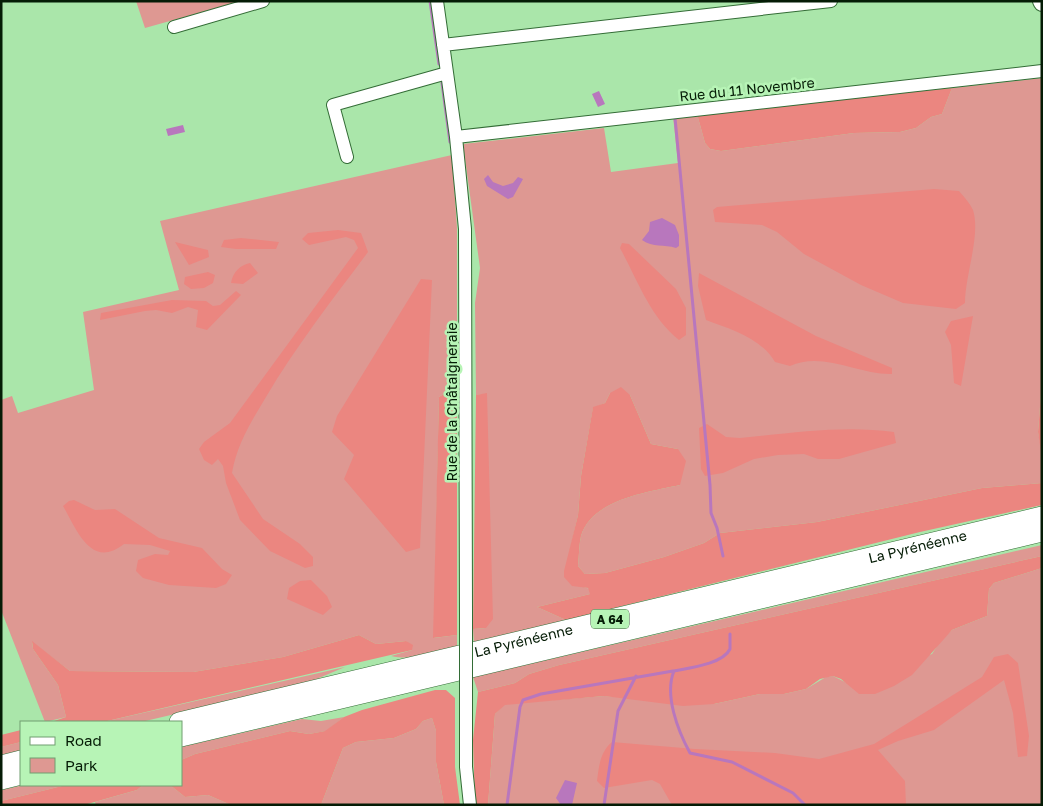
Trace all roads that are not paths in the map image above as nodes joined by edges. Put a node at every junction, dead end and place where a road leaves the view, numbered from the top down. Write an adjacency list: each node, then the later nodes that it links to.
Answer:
1 (263, 1): 5 (street)
2 (437, 1): 6 (street, Rue de la Châtaigneraie)
3 (831, 1): 4 (street)
4 (784, 3): 6 (street)
5 (174, 27)
6 (443, 45): 8 (street, Rue de la Châtaigneraie)
7 (1042, 70): 9 (street, Rue du 11 Novembre)
8 (447, 73): 9 (street, Rue de la Châtaigneraie); 10 (street)
9 (456, 136): 19 (street, Rue de la Châtaigneraie, bridge)
10 (347, 157)
11 (1042, 516): 13 (highway, La Pyrénéenne / A 64)
12 (1042, 532): 14 (highway, La Pyrénéenne / A 64)
13 (182, 721)
14 (182, 737)
15 (20, 760): 16 (highway)
16 (1, 765)
17 (20, 775): 18 (highway)
18 (1, 780)
19 (470, 805)

